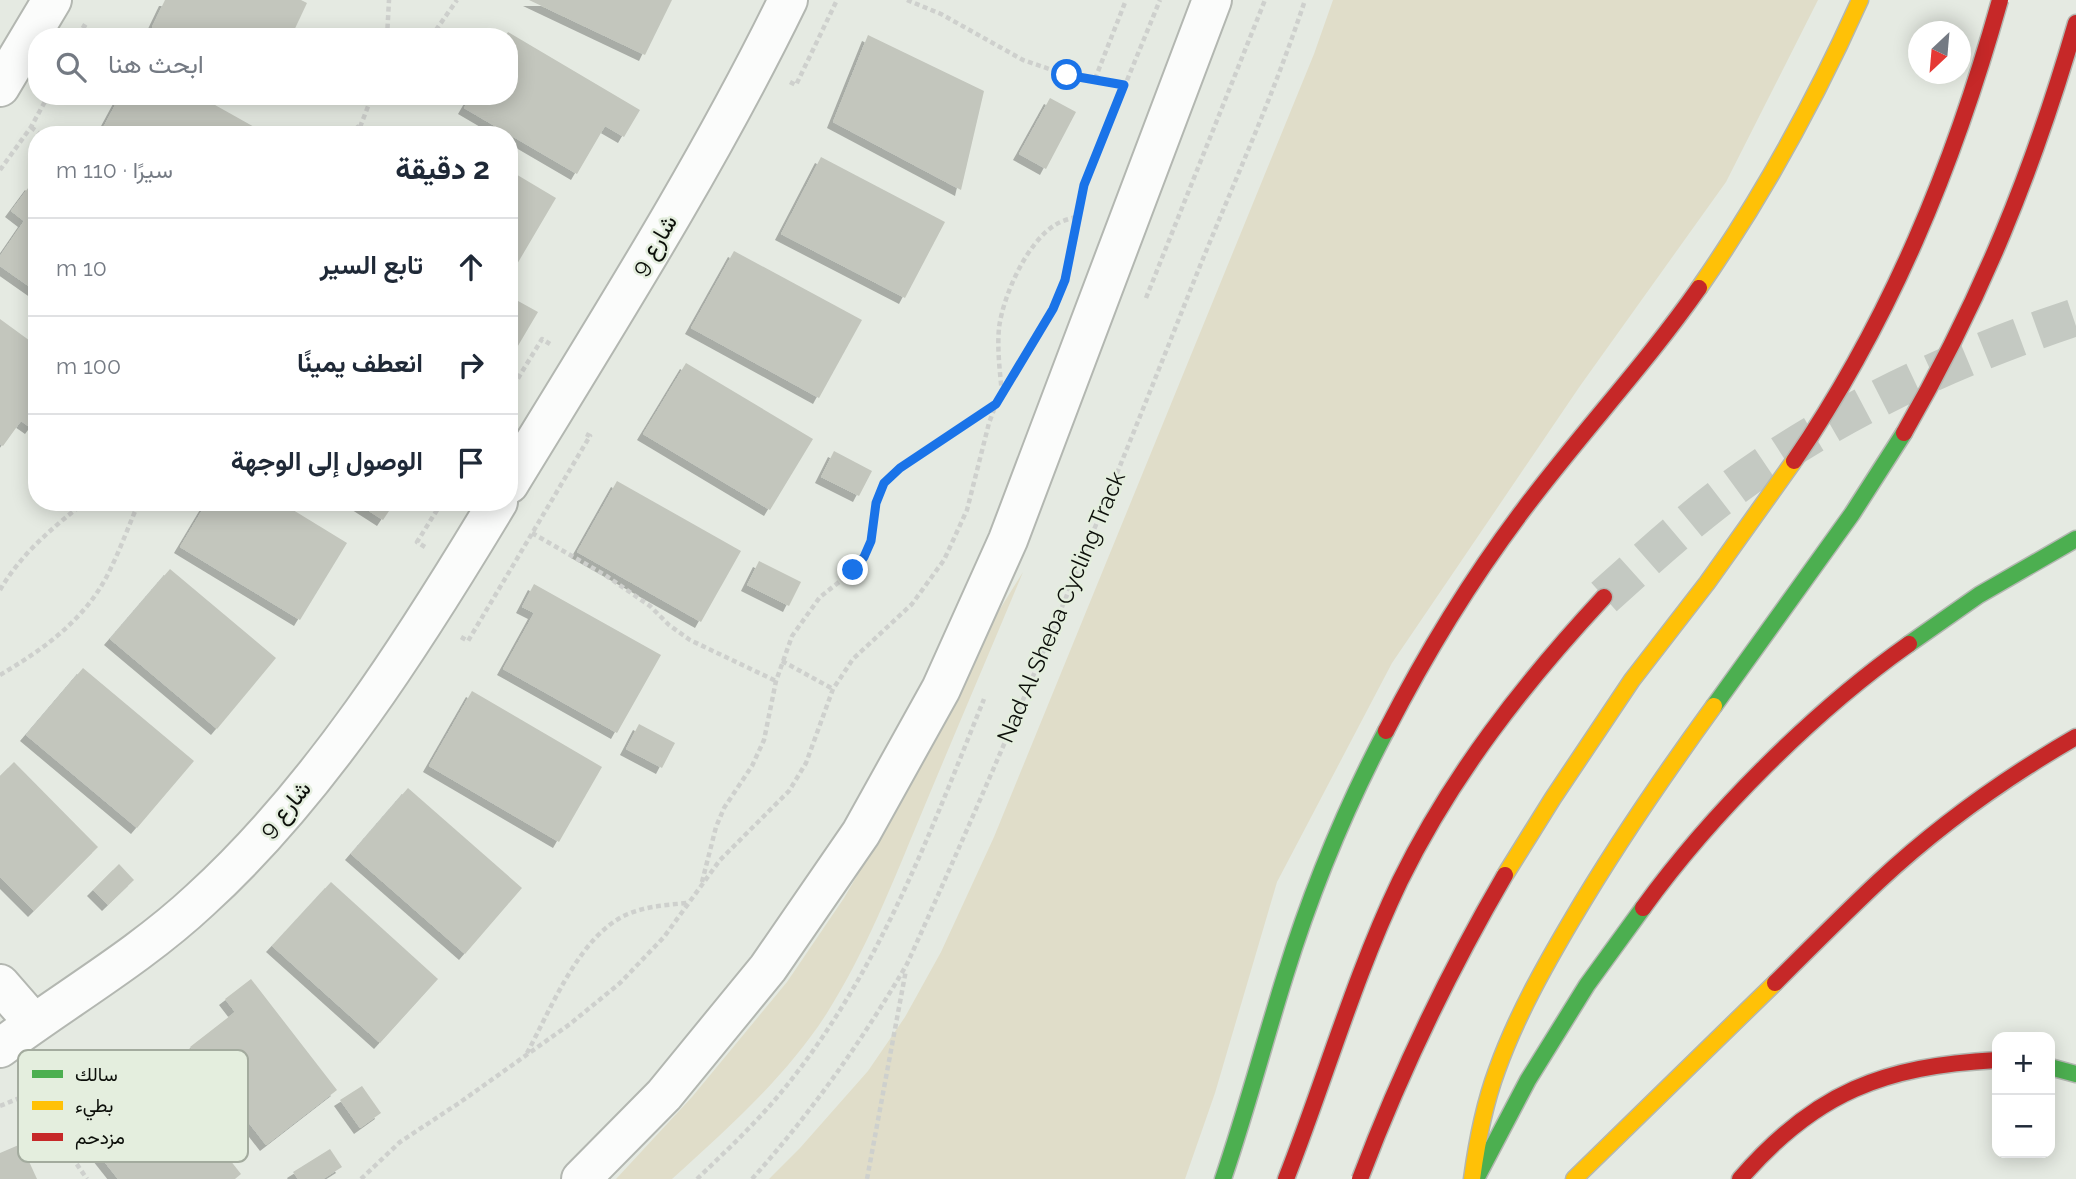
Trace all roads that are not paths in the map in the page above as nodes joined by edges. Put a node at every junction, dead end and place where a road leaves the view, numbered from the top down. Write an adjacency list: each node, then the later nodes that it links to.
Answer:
1 (52, 0): 7 (street)
2 (788, 0): 10 (street, شارع 9)
3 (1212, 0): 21 (street)
4 (1860, 0): 22 (main road)
5 (2000, 0): 24 (main road, bridge)
6 (2076, 23): 25 (main road)
7 (35, 28)
8 (28, 40): 9 (street)
9 (0, 87)
10 (518, 470)
11 (493, 511): 16 (street, شارع 9)
12 (2076, 539): 25 (main road)
13 (1604, 597): 23 (main road)
14 (2076, 737): 26 (main road)
15 (0, 984): 16 (street)
16 (34, 1023): 17 (street, شارع 9)
17 (0, 1048)
18 (1992, 1060): 27 (main road)
19 (2055, 1068): 20 (main road)
20 (2076, 1074)
21 (581, 1179)
22 (1223, 1179)
23 (1286, 1179)
24 (1360, 1179)
25 (1474, 1179)
26 (1574, 1179)
27 (1740, 1179)

